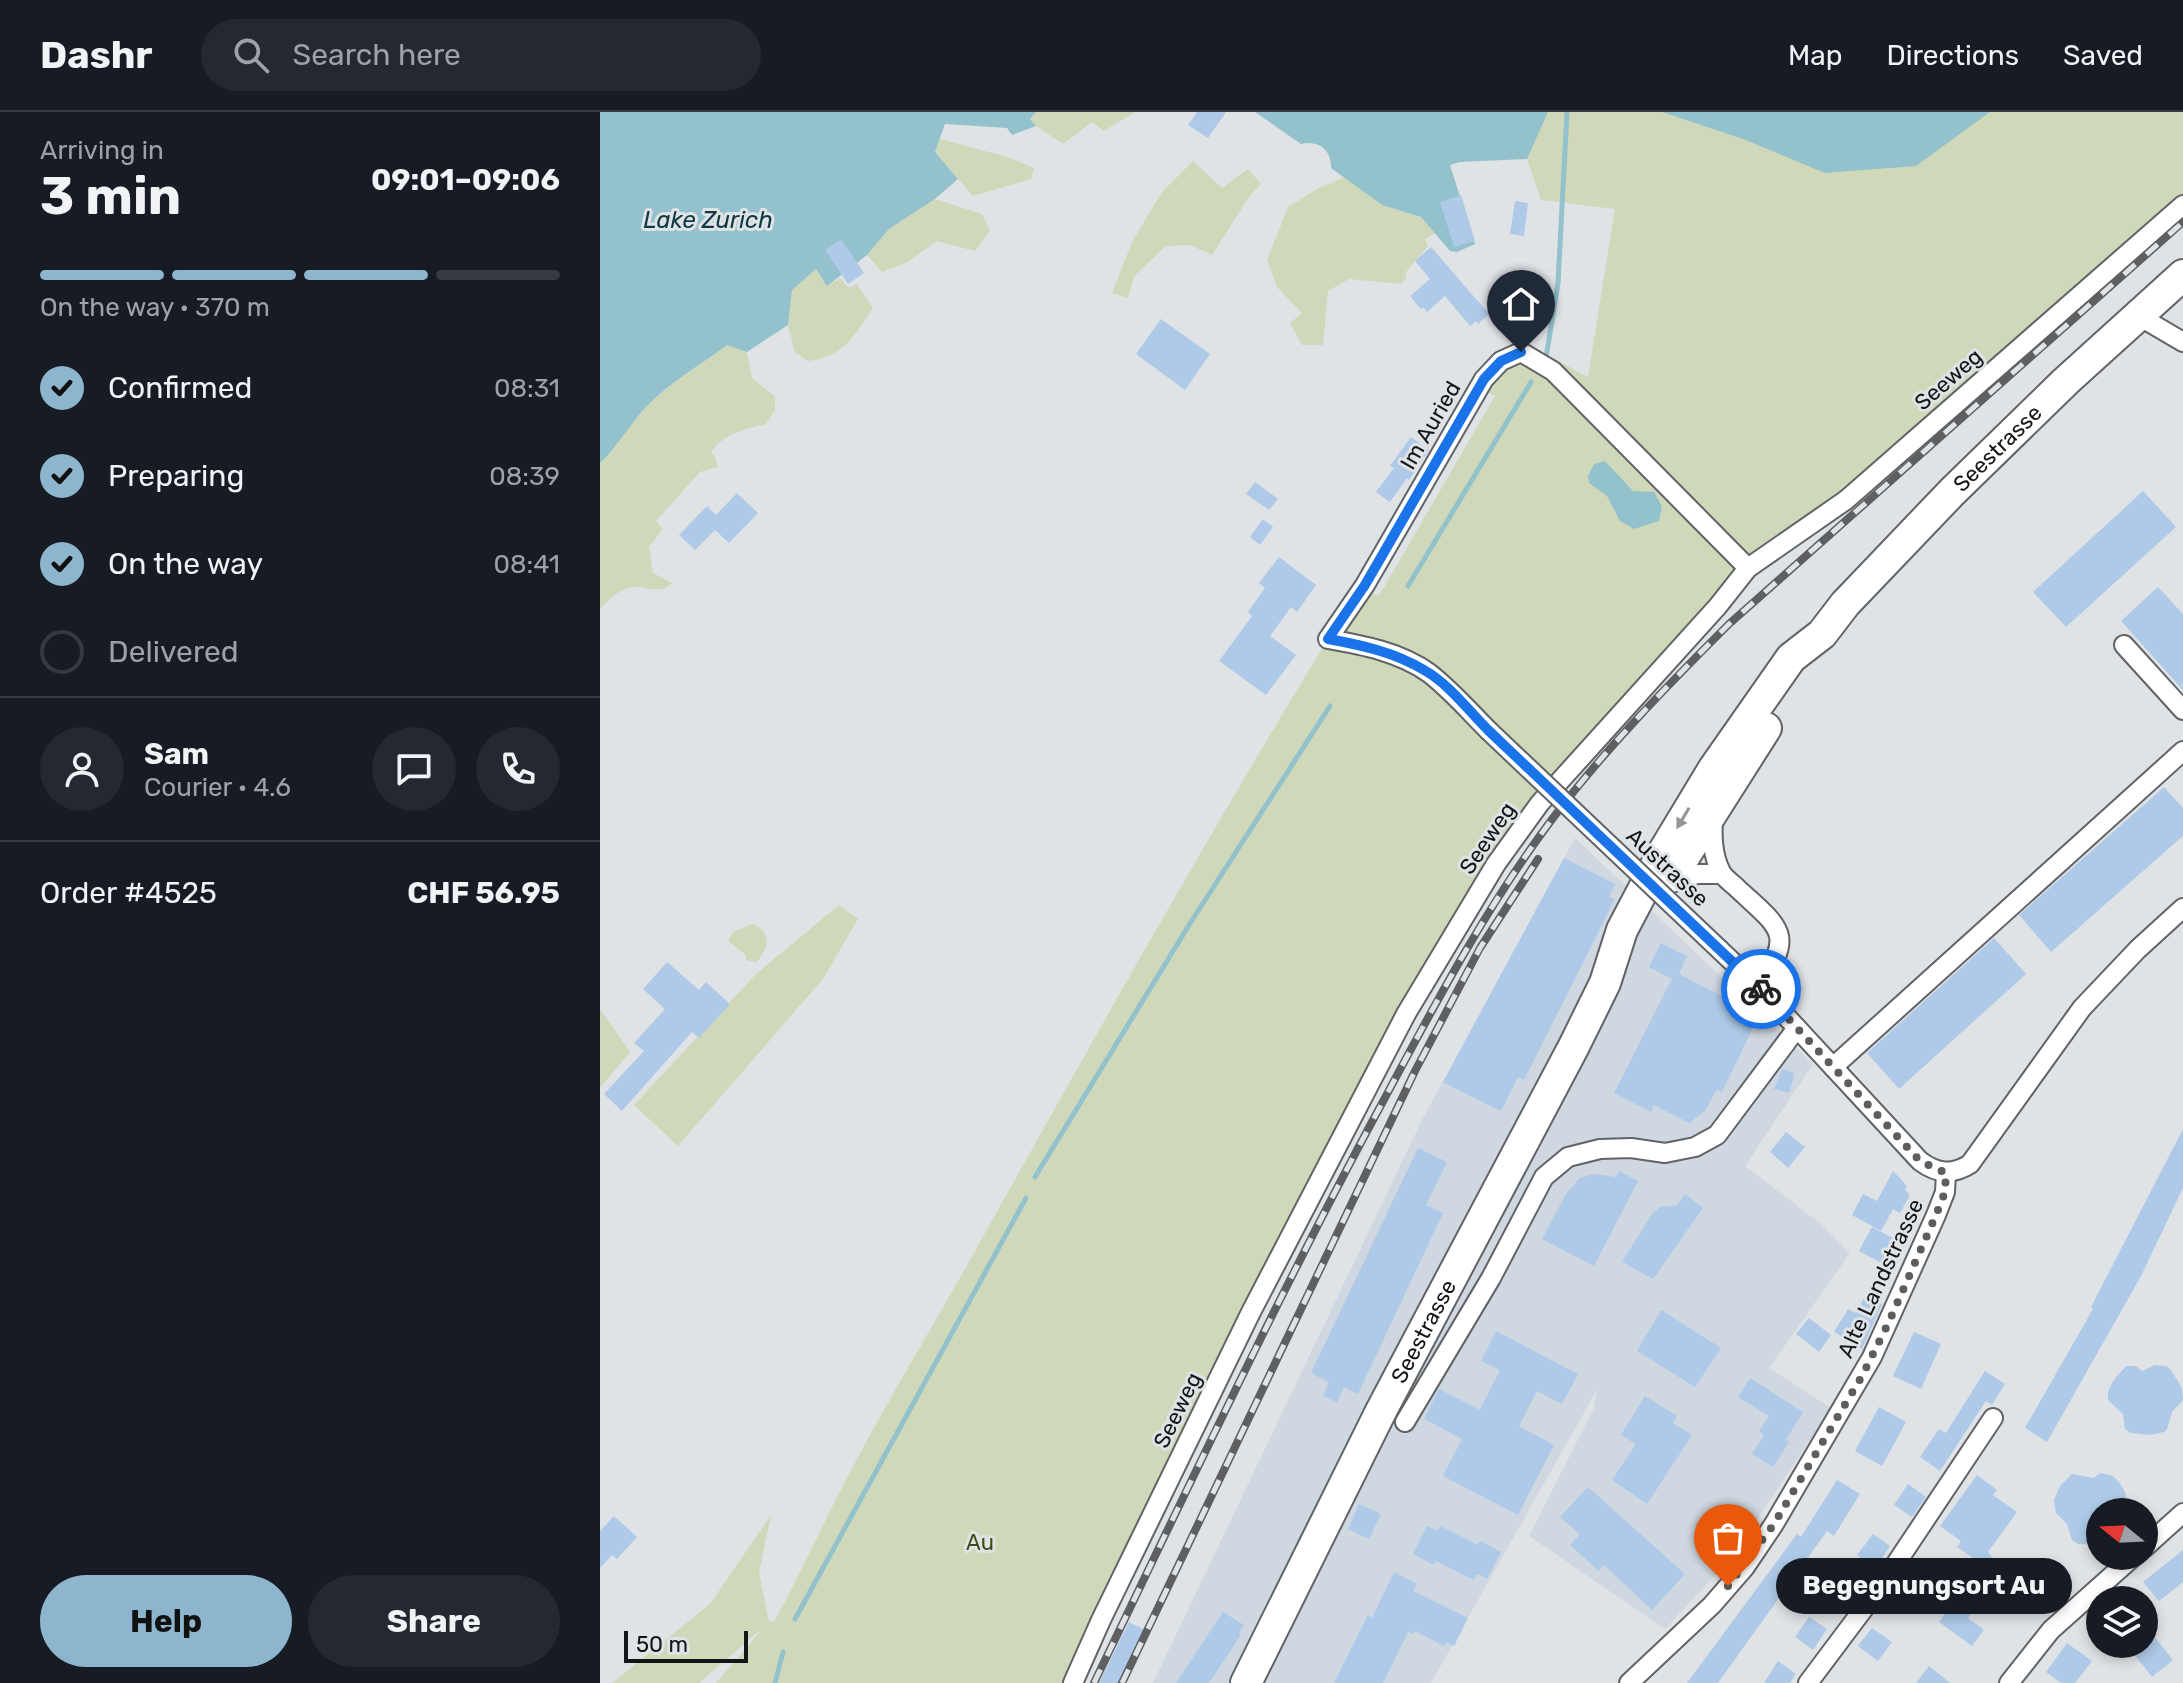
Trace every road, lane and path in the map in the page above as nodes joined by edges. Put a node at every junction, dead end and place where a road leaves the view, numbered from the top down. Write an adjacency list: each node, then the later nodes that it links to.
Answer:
1 (2183, 205): 5 (street, Seeweg)
2 (2183, 275): 3 (main road, Seestrasse)
3 (2137, 315): 4 (street); 6 (main road, Seestrasse)
4 (2183, 342)
5 (1748, 568): 7 (street, Im Auried); 25 (street, Seeweg)
6 (1822, 634): 11 (main road, Seestrasse); 15 (main road, Seestrasse, one-way to 15)
7 (1328, 639): 16 (street, Austrasse, bridge)
8 (2124, 645): 9 (street)
9 (2183, 710)
10 (2183, 751): 18 (street)
11 (1714, 809): 12 (street); 13 (main road, Seestrasse)
12 (1721, 874): 13 (street); 16 (street)
13 (1667, 885): 15 (main road, Seestrasse)
14 (2183, 908): 19 (street)
15 (1605, 983): 26 (main road, Seestrasse)
16 (1758, 986): 17 (street, Austrasse)
17 (1797, 1028): 18 (street, Austrasse); 21 (street)
18 (1833, 1067): 19 (street, Austrasse)
19 (1946, 1173): 27 (street, Alte Landstrasse)
20 (1993, 1418): 28 (street)
21 (1405, 1422)
22 (2183, 1513): 23 (street)
23 (2158, 1535)
24 (2118, 1570): 29 (street)
25 (1073, 1683)
26 (1246, 1683)
27 (1629, 1683)
28 (1808, 1683)
29 (2009, 1683)

